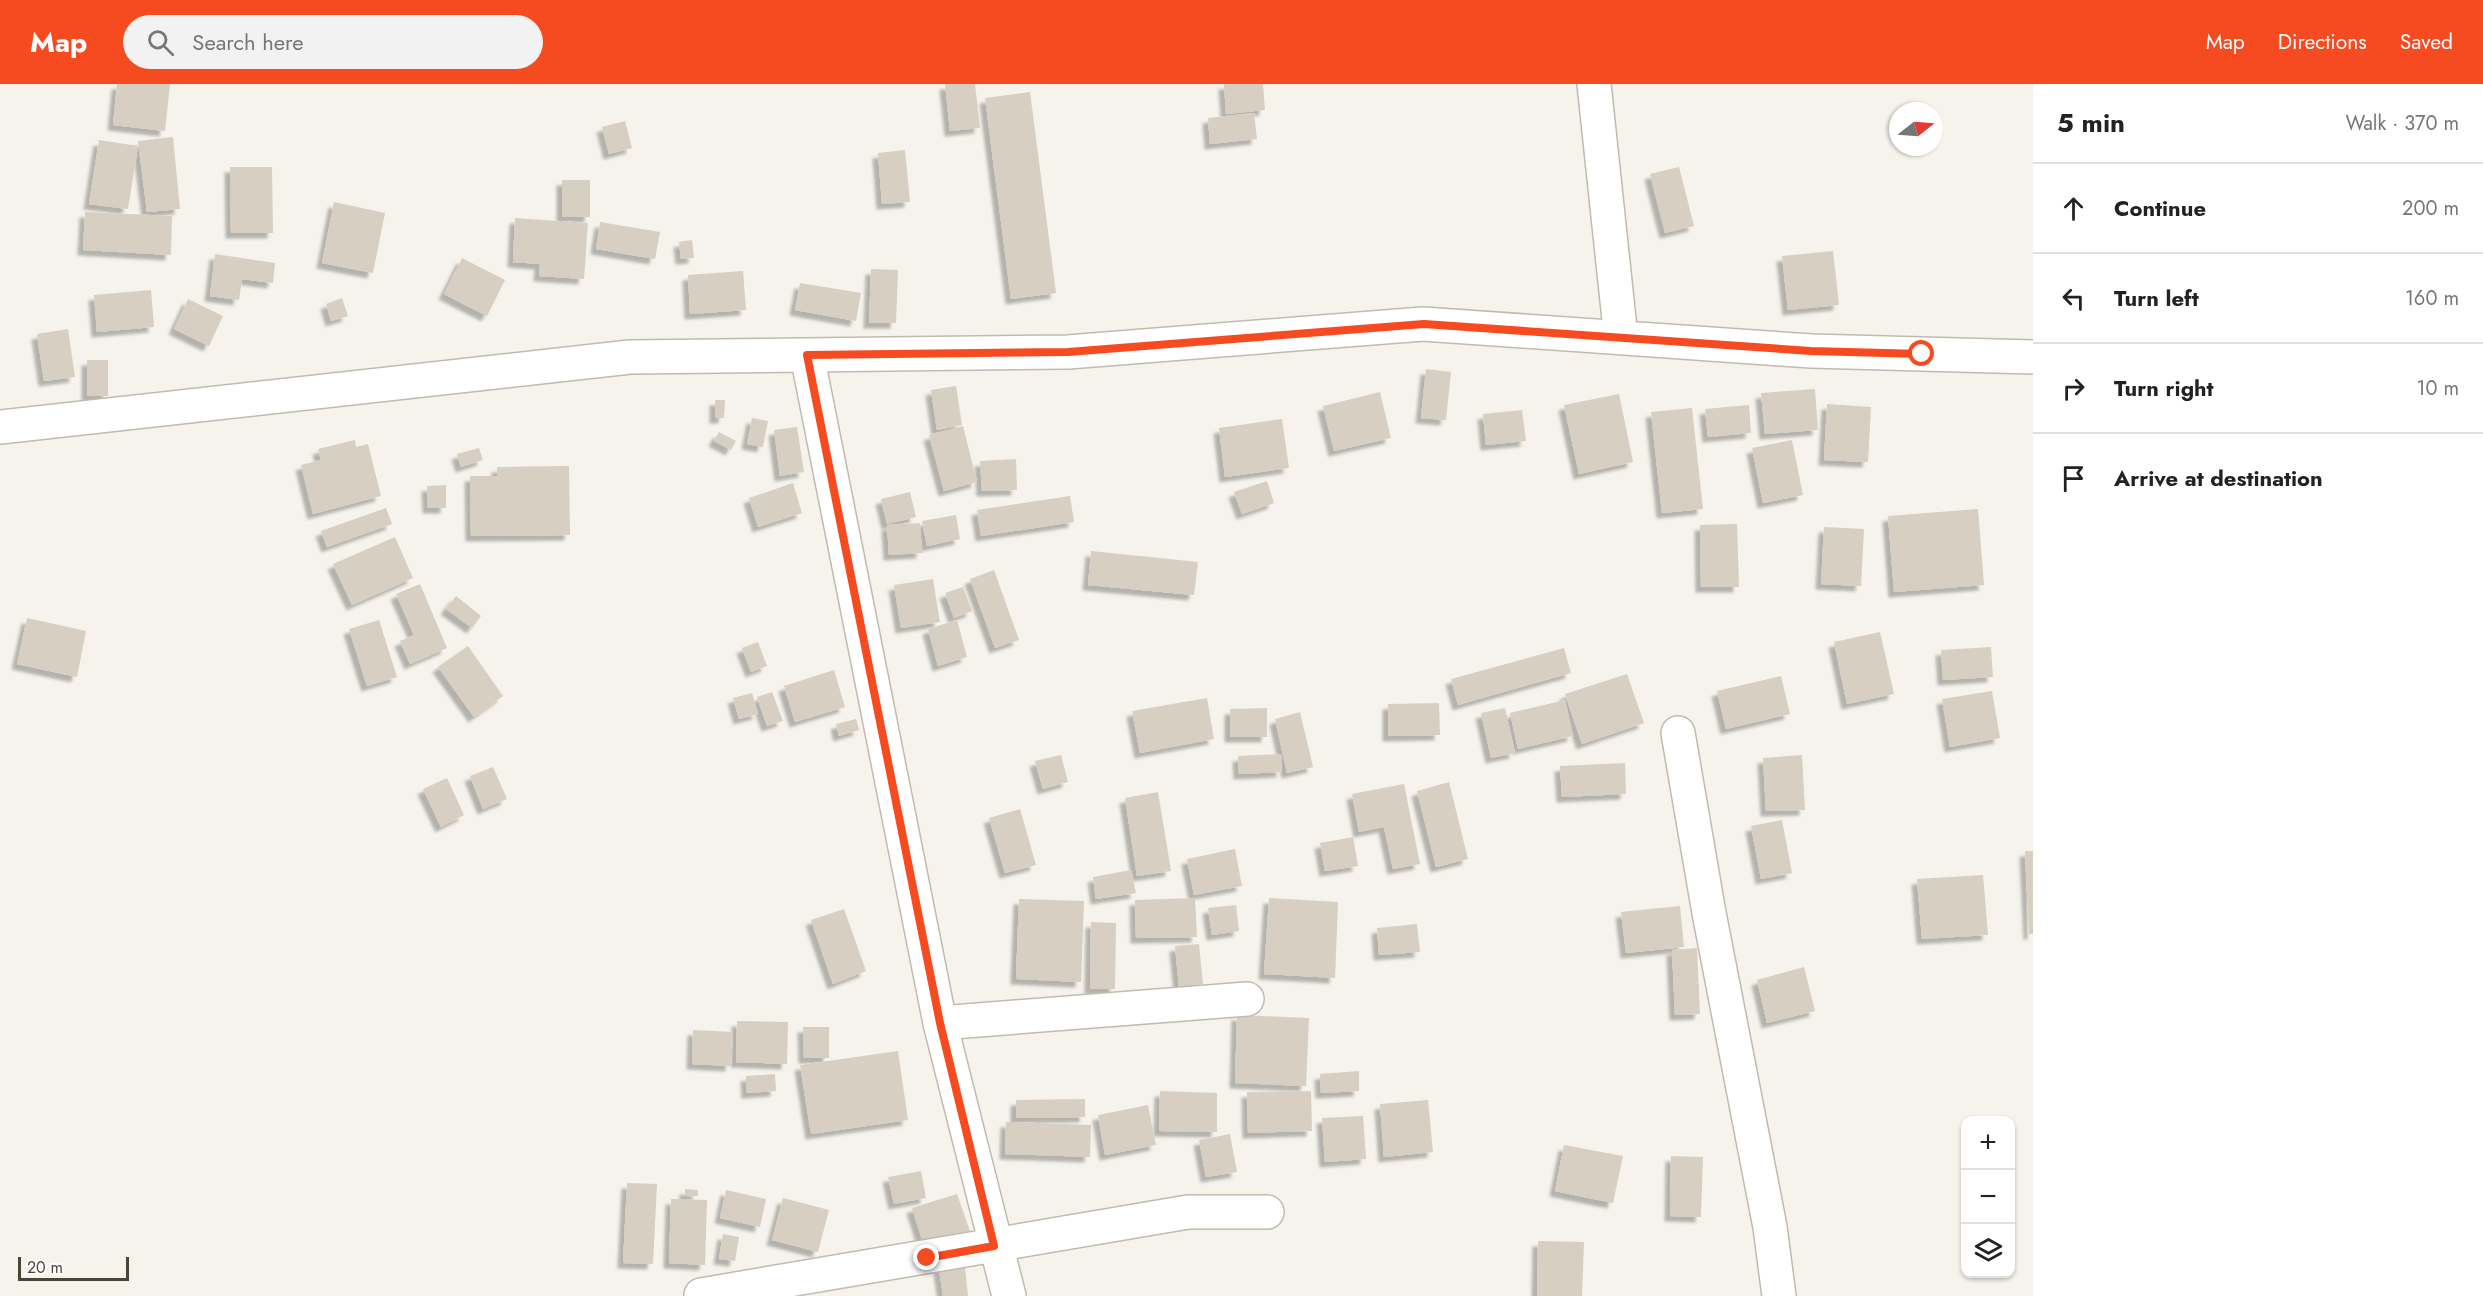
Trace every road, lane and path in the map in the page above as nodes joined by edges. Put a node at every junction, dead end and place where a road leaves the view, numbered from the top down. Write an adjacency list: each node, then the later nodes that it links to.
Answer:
1 (1594, 84): 2 (street)
2 (1621, 338): 3 (street); 4 (street)
3 (807, 355): 5 (street); 8 (street)
4 (2033, 357)
5 (0, 427)
6 (1678, 733): 13 (street)
7 (1247, 999): 8 (street)
8 (940, 1023): 10 (street)
9 (1268, 1212): 10 (street)
10 (994, 1246): 11 (street); 12 (street)
11 (701, 1295)
12 (1009, 1296)
13 (1779, 1296)

